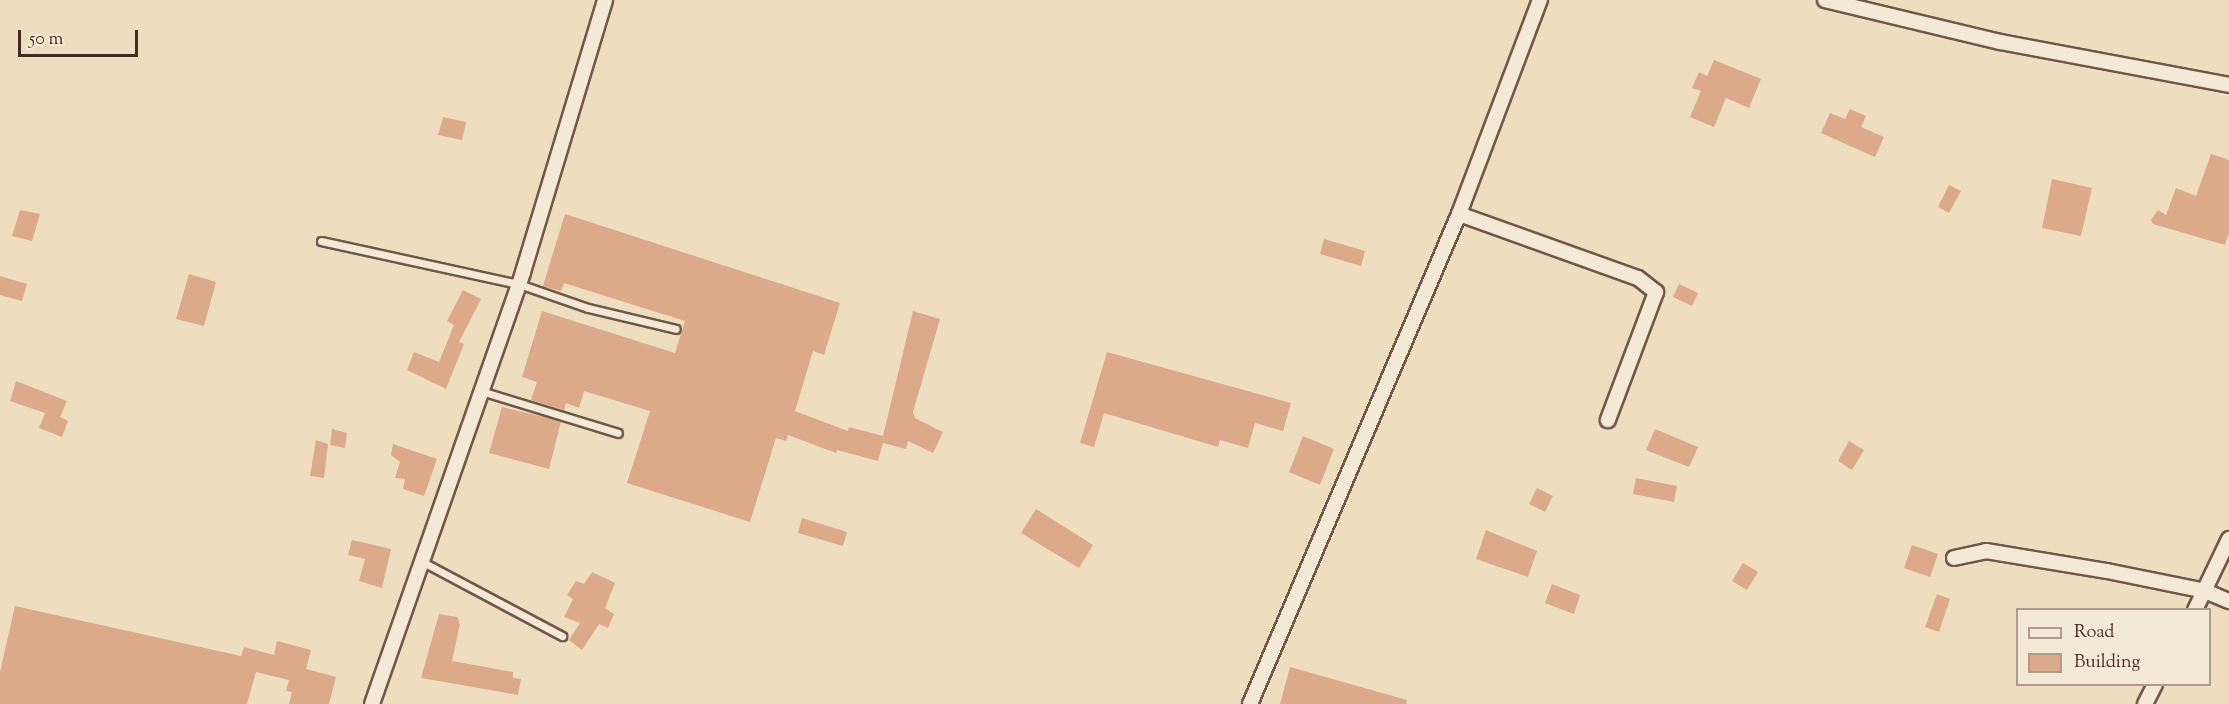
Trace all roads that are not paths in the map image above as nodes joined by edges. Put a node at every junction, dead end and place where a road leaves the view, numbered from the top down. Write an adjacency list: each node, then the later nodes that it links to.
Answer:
1 (605, 0): 7 (street)
2 (1540, 0): 5 (street)
3 (1825, 0): 4 (street)
4 (2229, 85)
5 (1459, 214): 10 (street); 21 (street)
6 (321, 241): 7 (lane)
7 (519, 284): 8 (lane); 9 (street)
8 (676, 329)
9 (481, 391): 11 (lane); 14 (street)
10 (1608, 420)
11 (618, 433)
12 (2229, 539): 15 (street)
13 (1954, 558): 15 (street)
14 (421, 561): 18 (lane); 20 (street)
15 (2205, 591): 16 (street); 17 (street)
16 (2229, 600)
17 (2196, 608)
18 (562, 636)
19 (2154, 686): 22 (street)
20 (372, 704)
21 (1250, 704)
22 (2145, 704)

